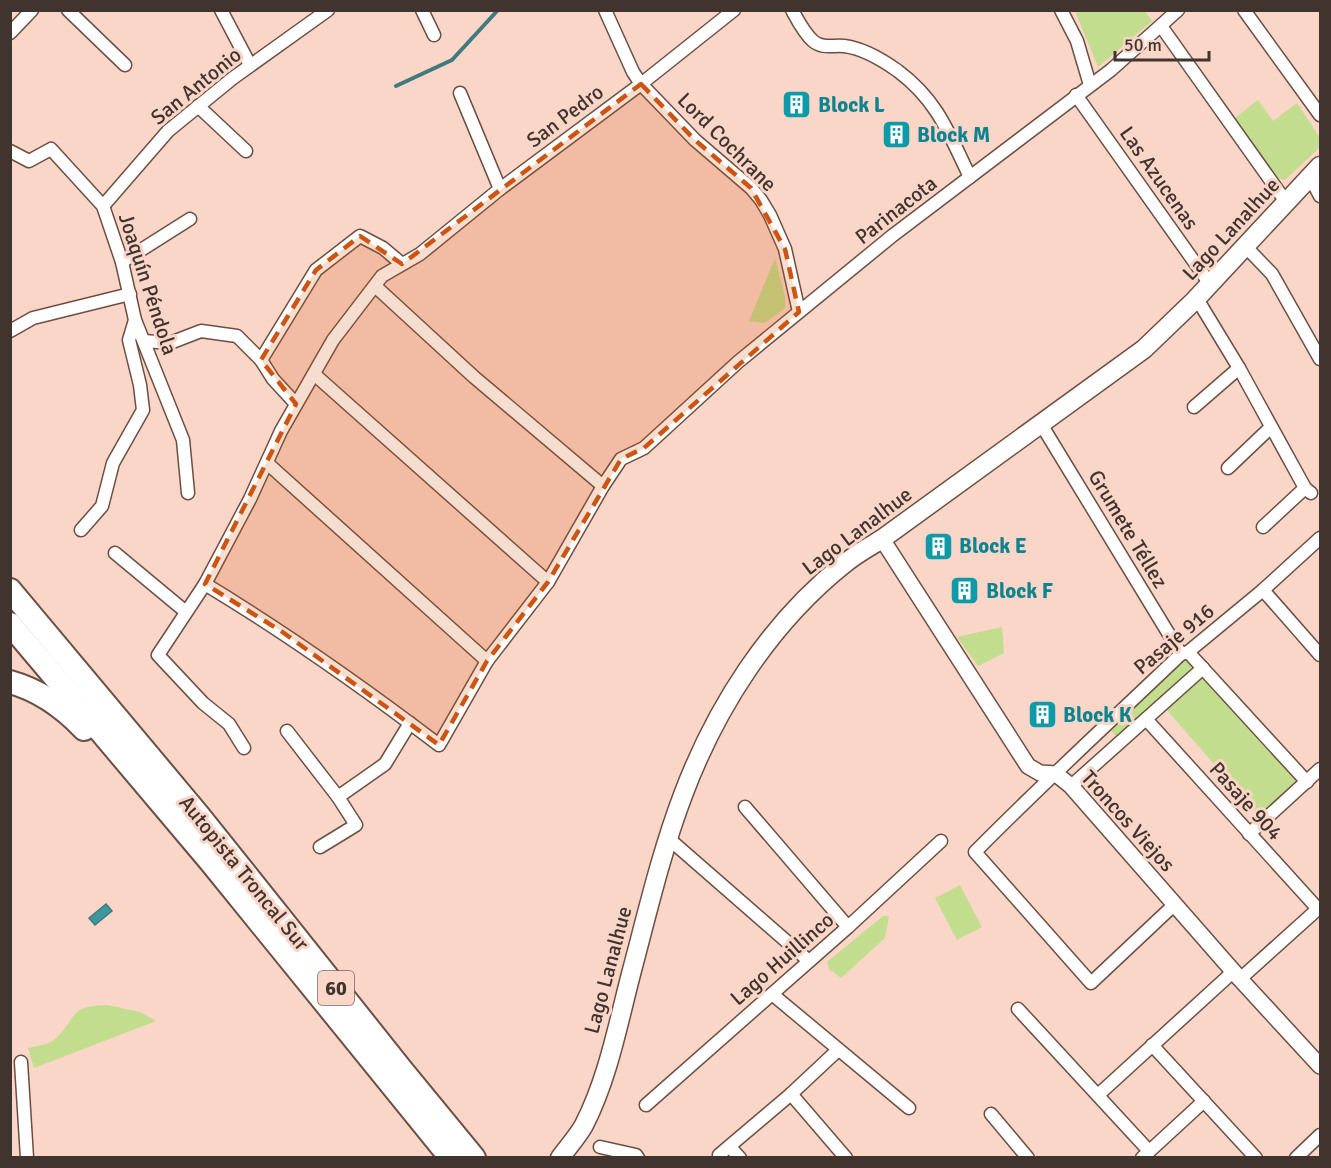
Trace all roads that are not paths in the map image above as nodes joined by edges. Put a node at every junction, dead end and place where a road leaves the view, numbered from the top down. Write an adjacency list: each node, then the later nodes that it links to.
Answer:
1 (32, 10): 13 (street)
2 (68, 10): 15 (street)
3 (220, 10): 16 (street)
4 (328, 10): 16 (street, San Antonio)
5 (422, 10): 14 (street)
6 (605, 10): 17 (street, Lord Cochrane)
7 (734, 10): 17 (street, San Pedro)
8 (792, 10): 26 (street)
9 (1061, 10): 18 (street)
10 (1178, 10): 12 (street, Parinacota)
11 (1244, 10): 22 (street)
12 (1161, 26): 18 (street, Parinacota); 29 (street)
13 (10, 33)
14 (435, 35)
15 (125, 65)
16 (250, 65): 21 (street, San Antonio)
17 (641, 84): 27 (street, San Pedro); 39 (street, Lord Cochrane)
18 (1090, 85): 20 (street, Parinacota)
19 (460, 93): 27 (street)
20 (1076, 95): 26 (street, Parinacota); 35 (street, Las Azucenas)
21 (198, 106): 24 (street); 30 (street, San Antonio)
22 (1320, 115)
23 (10, 151): 30 (street, Joaquín Péndola)
24 (246, 152)
25 (1315, 172): 28 (street); 29 (main road, Lago Lanalhue)
26 (970, 177): 39 (street, Parinacota)
27 (500, 189): 34 (street, San Pedro)
28 (1320, 196)
29 (1286, 202): 32 (main road, Lago Lanalhue)
30 (103, 206): 33 (street, Joaquín Péndola)
31 (190, 219): 33 (street)
32 (1245, 246): 35 (main road, Lago Lanalhue); 43 (street)
33 (122, 262): 37 (street, Joaquín Péndola)
34 (402, 264): 36 (street, San Pedro); 44 (street)
35 (1210, 284): 38 (main road, Lago Lanalhue)
36 (375, 286): 46 (street, San Pedro); 53 (street)
37 (130, 294): 40 (street, Joaquín Péndola); 41 (street)
38 (1195, 300): 45 (street); 49 (main road, Lago Lanalhue)
39 (799, 312): 53 (street, Parinacota)
40 (135, 320): 42 (street, Joaquín Péndola); 56 (street)
41 (10, 331)
42 (144, 342): 44 (street); 54 (street, Joaquín Péndola)
43 (1320, 359)
44 (261, 360): 47 (street)
45 (1239, 368): 48 (street); 50 (street)
46 (314, 374): 47 (street, San Pedro); 61 (street)
47 (296, 404): 51 (street, San Pedro)
48 (1194, 407)
49 (1041, 424): 58 (main road, Lago Lanalhue); 68 (street, Grumete Téllez)
50 (1271, 427): 52 (street); 55 (street)
51 (267, 463): 62 (street, San Pedro); 70 (street)
52 (1228, 468)
53 (603, 486): 61 (street, Parinacota)
54 (188, 493)
55 (1263, 527)
56 (81, 531)
57 (1320, 538): 64 (street, Pasaje 916)
58 (882, 539): 78 (street, Troncos Viejos); 84 (main road, Lago Lanalhue)
59 (115, 553): 65 (street)
60 (10, 579): 67 (highway)
61 (548, 582): 70 (street, Parinacota)
62 (205, 584): 65 (street, San Pedro); 74 (street)
63 (10, 590): 67 (highway, Autopista Troncal Sur / 60)
64 (1263, 590): 68 (street, Pasaje 916); 69 (street)
65 (186, 612): 76 (street, San Pedro)
66 (10, 624): 87 (highway, Autopista Troncal Sur / 60)
67 (47, 633): 113 (highway, Autopista Troncal Sur / 60)
68 (1185, 653): 71 (street, Grumete Téllez); 78 (street, Pasaje 916)
69 (1320, 654)
70 (487, 661): 74 (street, Parinacota)
71 (1203, 668): 73 (street, Pasaje 916); 79 (street, Grumete Téllez)
72 (10, 682): 87 (highway)
73 (1146, 719): 80 (street, Pasaje 916); 83 (street, Pasaje 904)
74 (410, 723): 81 (street)
75 (287, 731): 81 (street)
76 (244, 748)
77 (1320, 769): 79 (street)
78 (1056, 774): 80 (street, Troncos Viejos); 88 (street, Pasaje 916)
79 (1307, 782): 83 (street)
80 (1071, 786): 88 (street, Troncos Viejos)
81 (338, 796): 86 (street)
82 (745, 807): 90 (street)
83 (1249, 834): 89 (street, Pasaje 904)
84 (668, 838): 91 (street); 110 (main road, Lago Lanalhue)
85 (941, 841): 90 (street, Lago Huillinco)
86 (320, 847)
87 (210, 861): 112 (highway, Autopista Troncal Sur / 60)
88 (1175, 904): 92 (street, Troncos Viejos)
89 (1319, 908): 92 (street)
90 (848, 927): 91 (street, Lago Huillinco)
91 (809, 961): 93 (street, Lago Huillinco)
92 (1237, 975): 95 (street); 98 (street, Troncos Viejos)
93 (772, 994): 96 (street); 102 (street, Lago Huillinco)
94 (1018, 1009): 100 (street)
95 (1152, 1045): 100 (street); 101 (street)
96 (838, 1050): 99 (street); 103 (street)
97 (21, 1062): 111 (street)
98 (1320, 1066)
99 (790, 1094): 107 (street); 116 (street)
100 (1098, 1095): 108 (street)
101 (1204, 1101): 108 (street); 118 (street)
102 (646, 1105)
103 (909, 1108)
104 (991, 1114): 117 (street)
105 (1320, 1135): 119 (street)
106 (600, 1146): 114 (street)
107 (730, 1147): 109 (street); 115 (street)
108 (1146, 1154)
109 (719, 1155)
110 (561, 1156)
111 (27, 1158)
112 (451, 1158)
113 (474, 1158)
114 (638, 1158)
115 (740, 1158)
116 (846, 1158)
117 (1028, 1158)
118 (1256, 1158)
119 (1296, 1158)

